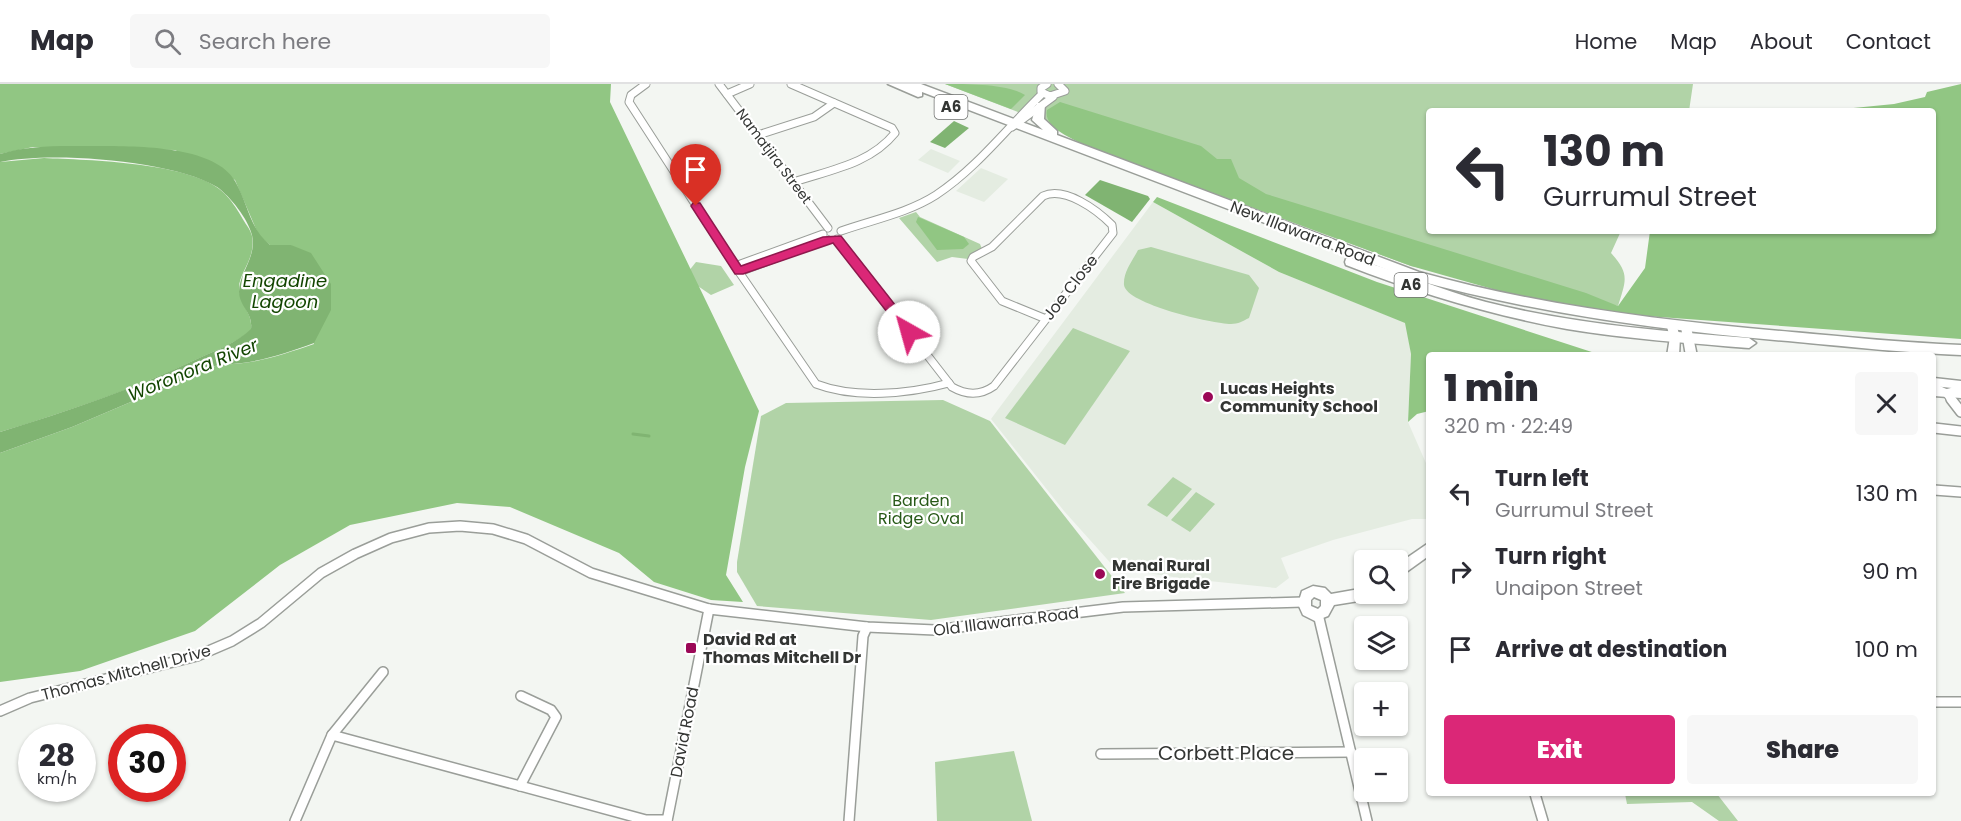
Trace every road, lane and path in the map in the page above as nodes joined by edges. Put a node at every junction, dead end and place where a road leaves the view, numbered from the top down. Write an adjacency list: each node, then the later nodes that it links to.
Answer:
1 (646, 84): 21 (street)
2 (719, 84): 9 (street, Namatjira Street)
3 (750, 84): 9 (street)
4 (791, 84): 12 (street)
5 (893, 84): 13 (highway, New Illawarra Road / A6)
6 (911, 84): 13 (highway, New Illawarra Road / A6)
7 (1047, 84): 11 (street)
8 (1058, 84): 10 (street)
9 (727, 94): 14 (street, Namatjira Street)
10 (1053, 97): 11 (street); 11 (street)
11 (1042, 99): 13 (street); 13 (street); 15 (highway)
12 (834, 103): 14 (street); 16 (street)
13 (1013, 125): 15 (highway, New Illawarra Road / A6); 18 (street); 23 (highway, New Illawarra Road / A6)
14 (758, 135): 16 (street, Namatjira Street)
15 (1072, 146): 23 (highway, New Illawarra Road / A6)
16 (794, 182): 19 (street, Namatjira Street)
17 (1051, 193): 22 (street, Joe Close); 22 (street)
18 (840, 231): 19 (street); 20 (street)
19 (826, 234): 20 (street); 21 (street)
20 (837, 239): 31 (street)
21 (737, 269): 31 (street)
22 (1046, 319): 31 (street, Joe Close)
23 (1673, 331): 24 (highway, New Illawarra Road / A6); 26 (street)
24 (1688, 333): 25 (highway, New Illawarra Road / A6); 27 (street); 28 (highway, New Illawarra Road / A6)
25 (1961, 350)
26 (1676, 352)
27 (1691, 352)
28 (1866, 352)
29 (1936, 358): 30 (highway)
30 (1961, 360)
31 (949, 382)
32 (1936, 382): 33 (street)
33 (1961, 386): 36 (street)
34 (1936, 388): 36 (street)
35 (1936, 392): 36 (street)
36 (1946, 393): 37 (street); 38 (street)
37 (1961, 394)
38 (1961, 412)
39 (1936, 428): 40 (street)
40 (1961, 431)
41 (1936, 490): 42 (street)
42 (1961, 492)
43 (1426, 550): 44 (street)
44 (1408, 564)
45 (1354, 596): 46 (street)
46 (1328, 600): 47 (street); 49 (street)
47 (1303, 602): 49 (street); 50 (street, Old Illawarra Road)
48 (708, 609): 50 (street, Old Illawarra Road); 55 (street, Thomas Mitchell Drive); 62 (street, David Road)
49 (1318, 614): 57 (street)
50 (867, 627): 63 (street)
51 (383, 672): 56 (street)
52 (521, 696): 59 (street)
53 (1936, 702): 54 (street)
54 (1961, 702)
55 (0, 711)
56 (332, 735): 59 (street); 61 (street)
57 (1351, 752): 58 (street, Corbett Place); 64 (street)
58 (1101, 754)
59 (520, 786): 62 (street)
60 (1536, 796): 65 (street)
61 (295, 821)
62 (667, 821)
63 (849, 821)
64 (1367, 821)
65 (1543, 821)

